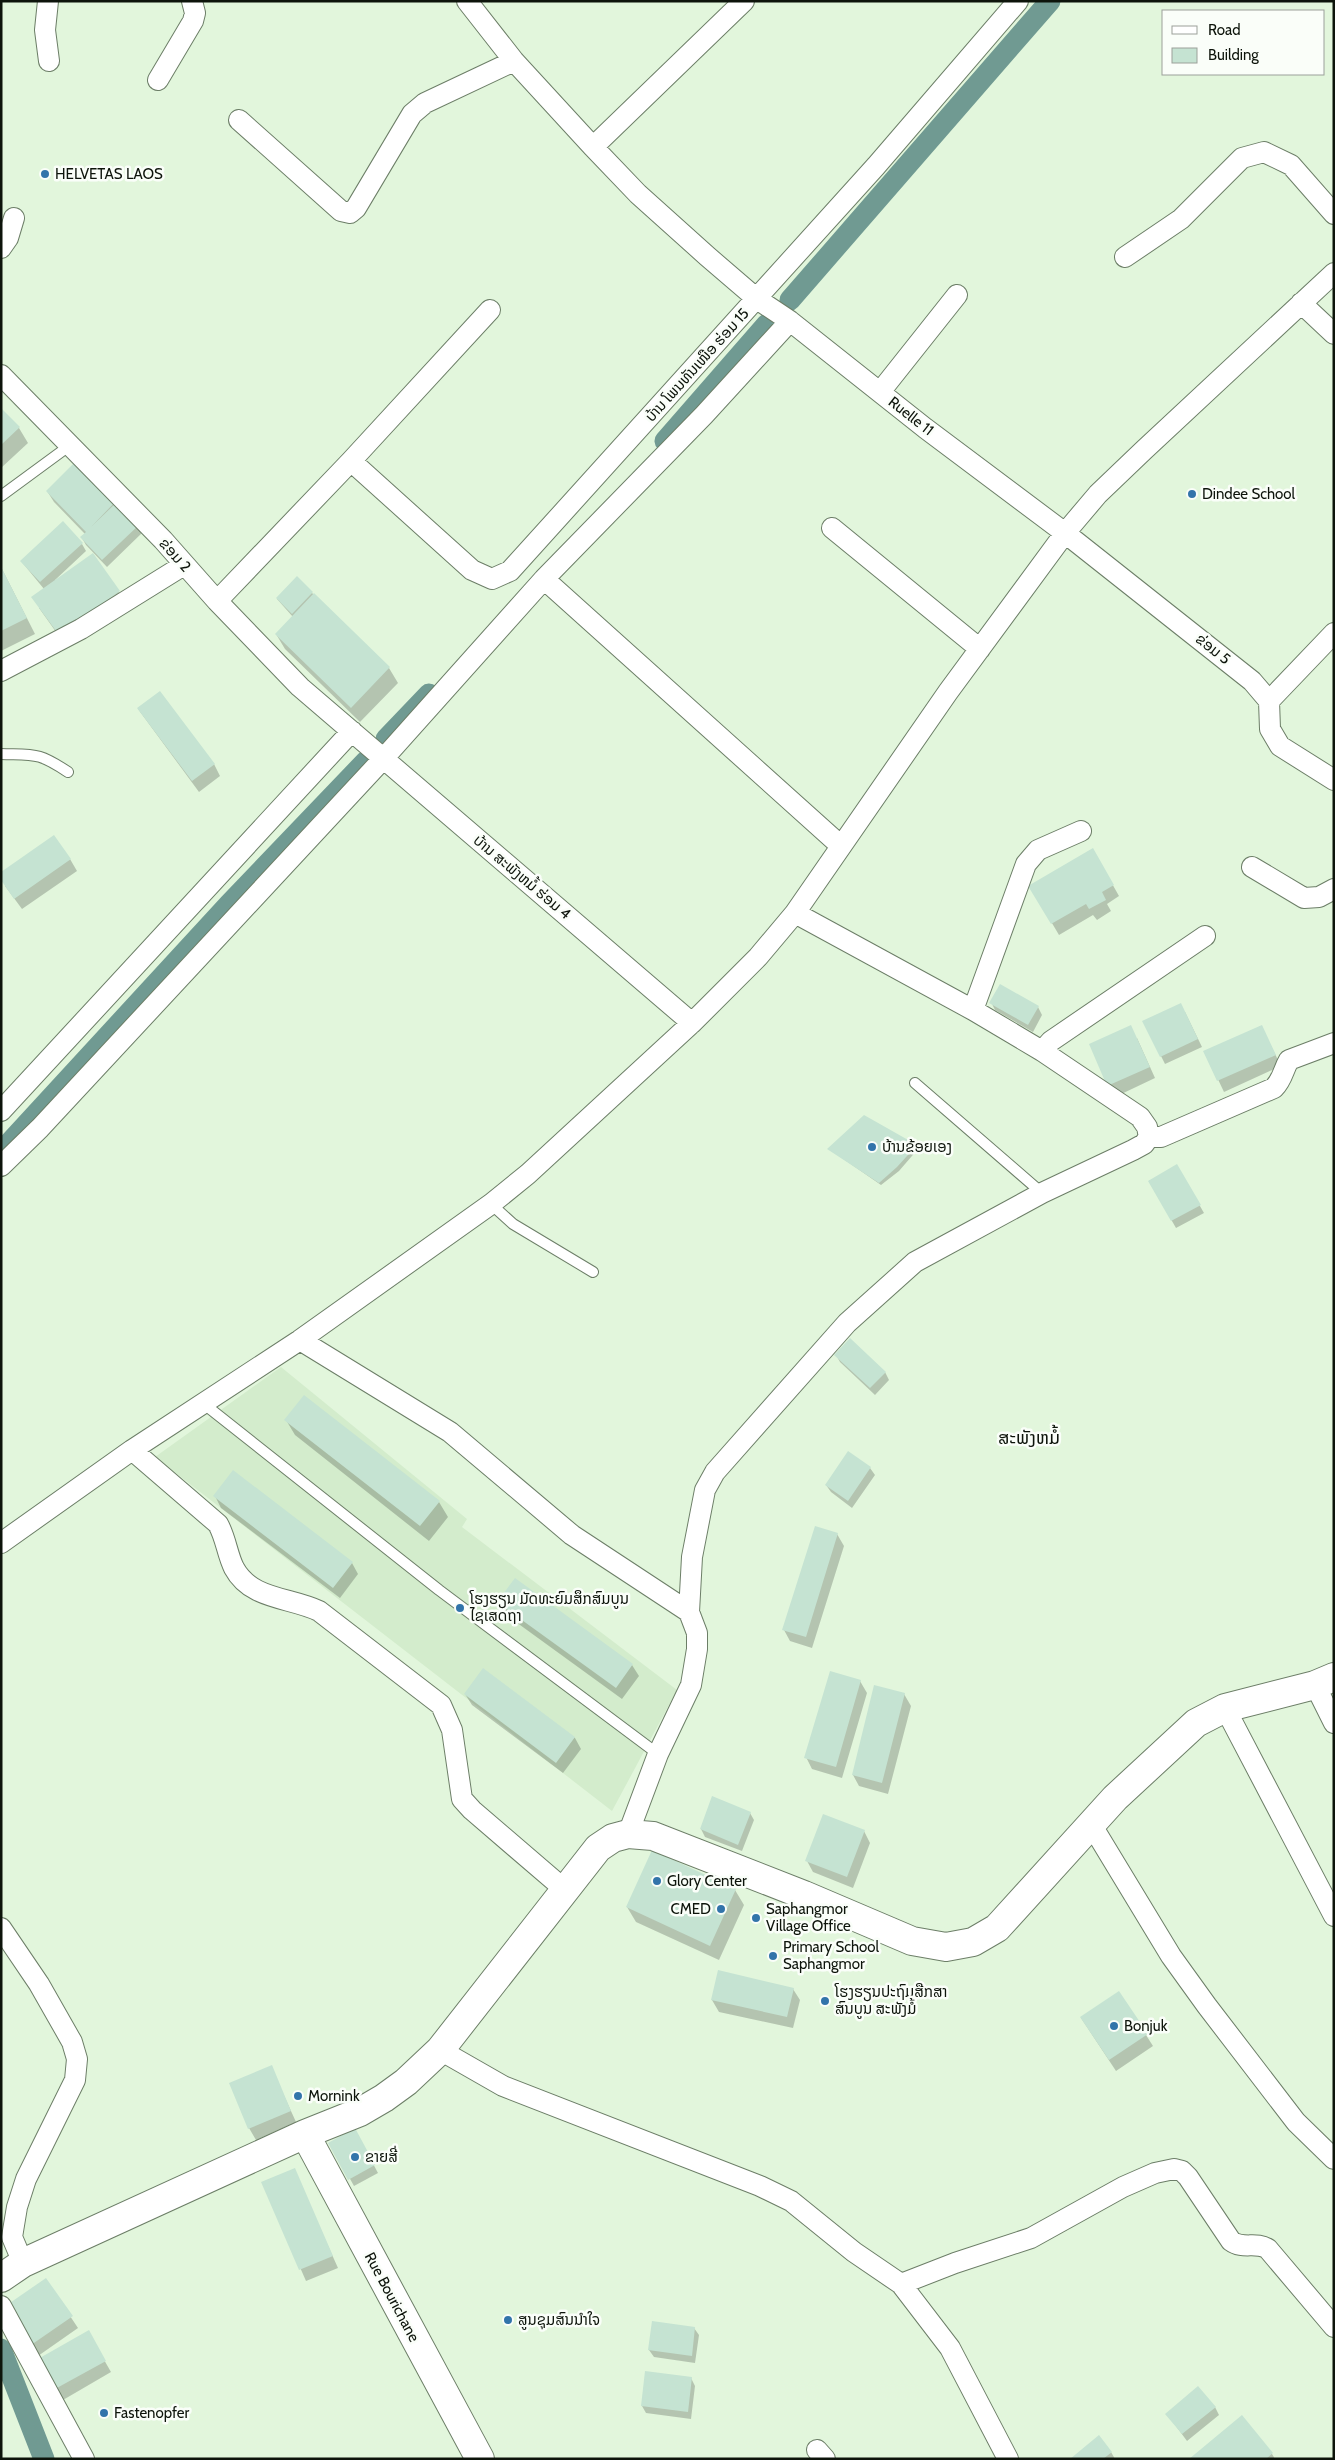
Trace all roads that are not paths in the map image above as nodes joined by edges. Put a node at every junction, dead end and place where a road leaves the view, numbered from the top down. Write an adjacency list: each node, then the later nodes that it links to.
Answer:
1 (48, 1): 6 (street)
2 (192, 1): 8 (street)
3 (467, 1): 7 (street, Ruelle 11)
4 (744, 1): 10 (street)
5 (1018, 1): 17 (street, ບ້ານ ໂພນທັນເໜືອ ຮ່ອມ 15)
6 (50, 61)
7 (514, 61): 9 (street); 10 (street, Ruelle 11)
8 (158, 80)
9 (239, 120)
10 (593, 147): 17 (street, Ruelle 11)
11 (1334, 214): 14 (street)
12 (14, 218): 13 (street)
13 (1, 248)
14 (1124, 257)
15 (1334, 273): 18 (street)
16 (957, 295): 23 (street)
17 (757, 299): 20 (street, Ruelle 11); 25 (street, ບ້ານ ໂພນທັນເໜືອ ຮ່ອມ 15)
18 (1301, 303): 21 (street); 28 (street)
19 (490, 310): 25 (street)
20 (790, 321): 23 (street, Ruelle 11); 30 (street)
21 (1334, 334)
22 (1, 375): 24 (street, ຂ່ອມ 2)
23 (880, 392): 28 (street, Ruelle 11)
24 (69, 446): 26 (lane); 29 (street, ຂ່ອມ 2)
25 (351, 461): 31 (street)
26 (1, 496)
27 (832, 528): 33 (street)
28 (1065, 533): 33 (street); 35 (street, ຂ່ອມ 5)
29 (184, 565): 31 (street, ຂ່ອມ 2); 34 (street)
30 (544, 579): 38 (street); 42 (street)
31 (217, 601): 36 (street, ຂ່ອມ 2)
32 (1334, 633): 35 (street)
33 (980, 649): 42 (street)
34 (1, 672)
35 (1268, 701): 40 (street)
36 (352, 731): 38 (street, ບ້ານ ສະພັງຫມໍ້ ຮ່ອມ 4); 52 (street)
37 (1, 754): 39 (lane)
38 (383, 759): 48 (street, ບ້ານ ສະພັງຫມໍ້ ຮ່ອມ 4); 54 (street)
39 (68, 772)
40 (1334, 780)
41 (1081, 831): 47 (street)
42 (841, 846): 45 (street)
43 (1252, 867): 44 (street)
44 (1334, 889)
45 (795, 913): 47 (street); 48 (street)
46 (1205, 936): 50 (street)
47 (973, 1010): 50 (street)
48 (692, 1022): 56 (street)
49 (1334, 1043): 53 (street)
50 (1042, 1051): 53 (street)
51 (915, 1083): 55 (lane)
52 (1, 1110)
53 (1149, 1137): 55 (street)
54 (1, 1166)
55 (1042, 1193): 62 (street)
56 (491, 1204): 57 (lane); 58 (street)
57 (593, 1272)
58 (300, 1340): 59 (street); 62 (street)
59 (204, 1404): 60 (street); 66 (lane)
60 (132, 1450): 61 (street); 69 (street)
61 (1, 1543)
62 (689, 1612): 66 (street)
63 (1324, 1681): 64 (street); 65 (street)
64 (1225, 1708): 67 (street); 70 (street)
65 (1334, 1723)
66 (658, 1754): 68 (street)
67 (1091, 1824): 68 (street); 74 (street)
68 (628, 1834): 69 (street)
69 (564, 1889): 72 (street)
70 (1334, 1916)
71 (1, 1928): 75 (street)
72 (440, 2050): 73 (street); 76 (street)
73 (305, 2134): 75 (street); 80 (street, Rue Bourichane)
74 (1334, 2159)
75 (12, 2270)
76 (901, 2284): 78 (street); 81 (street)
77 (1, 2306): 79 (street)
78 (1334, 2327)
79 (84, 2459)
80 (480, 2459)
81 (1008, 2459)

